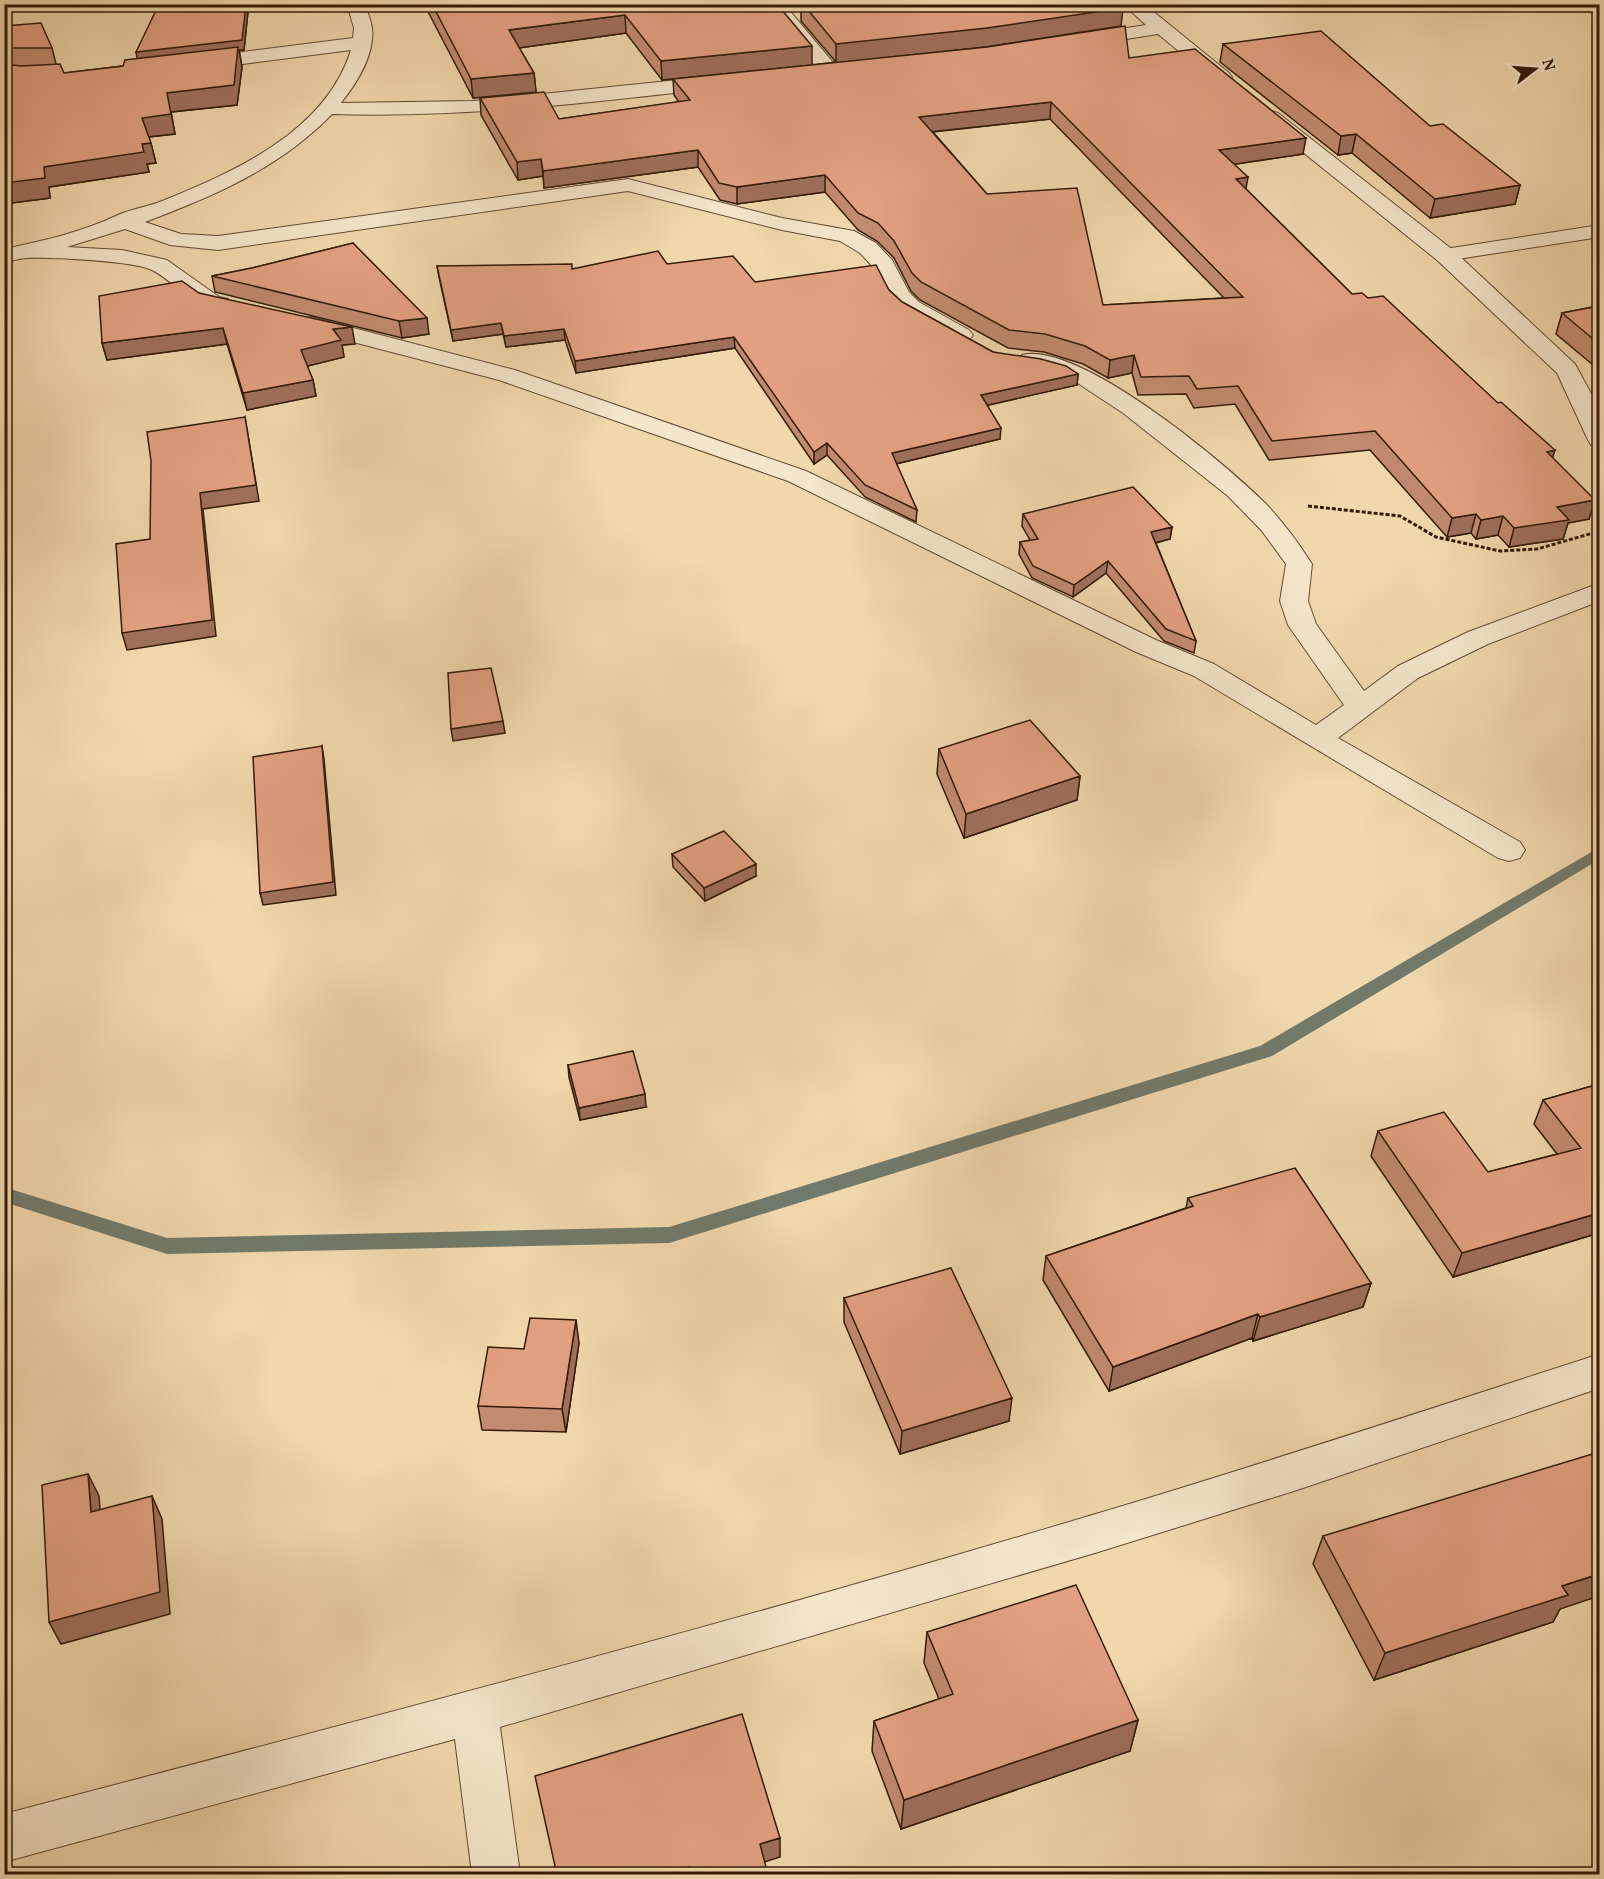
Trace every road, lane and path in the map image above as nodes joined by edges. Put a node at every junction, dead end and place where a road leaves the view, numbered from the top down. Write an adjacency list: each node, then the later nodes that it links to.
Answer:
1 (356, 4): 5 (street)
2 (774, 4): 9 (street)
3 (1132, 4): 4 (street)
4 (1160, 28): 6 (street); 12 (street)
5 (361, 42): 7 (street); 14 (street)
6 (1068, 43)
7 (175, 67)
8 (851, 68): 9 (street)
9 (829, 70): 10 (street)
10 (806, 72)
11 (737, 80): 14 (street)
12 (1234, 87)
13 (1252, 102): 18 (street)
14 (325, 108): 15 (street)
15 (125, 220): 17 (street); 21 (street)
16 (1599, 231): 18 (lane)
17 (16, 253): 19 (street)
18 (1445, 255): 23 (street)
19 (246, 310)
20 (292, 320): 28 (street)
21 (983, 347)
22 (1012, 358): 24 (street)
23 (1599, 440)
24 (1243, 497): 25 (path); 27 (street)
25 (1599, 531)
26 (1599, 591): 27 (street)
27 (1359, 705): 28 (street)
28 (1317, 739): 29 (street)
29 (1509, 850)
30 (1599, 1371): 31 (street)
31 (475, 1714): 32 (street); 33 (street)
32 (4, 1838)
33 (496, 1875)

